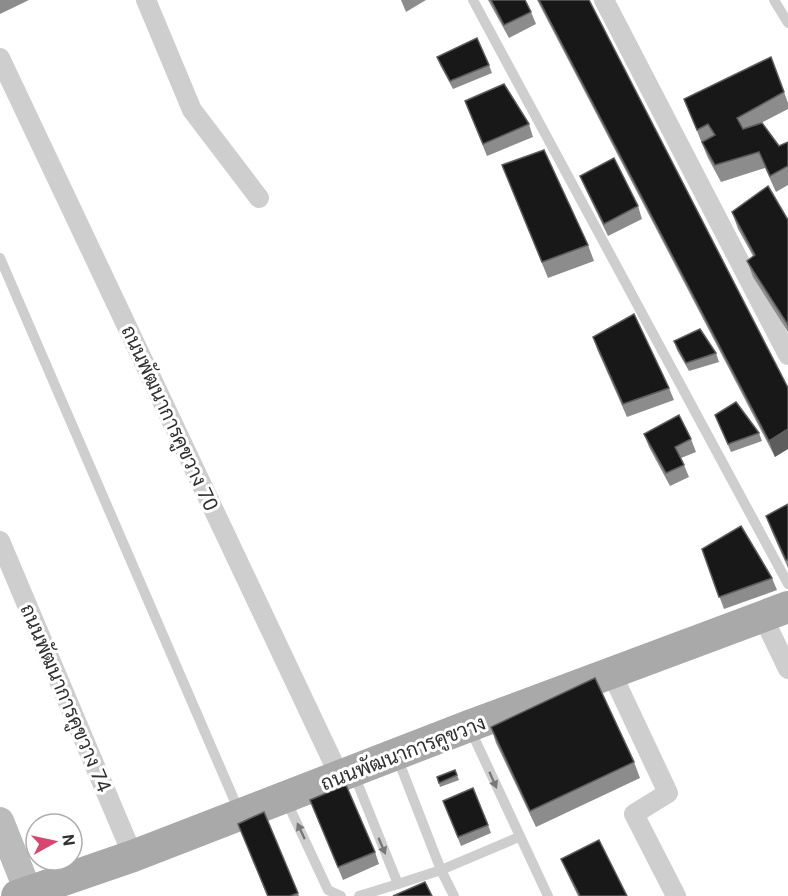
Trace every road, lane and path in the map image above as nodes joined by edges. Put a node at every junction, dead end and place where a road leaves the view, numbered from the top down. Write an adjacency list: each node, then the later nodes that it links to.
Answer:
1 (146, 0): 7 (street)
2 (473, 0): 11 (lane)
3 (604, 0): 9 (street)
4 (774, 0): 5 (lane)
5 (788, 23)
6 (0, 58): 17 (street, ถนนพัฒนาการคูขวาง 70)
7 (259, 198)
8 (0, 258): 19 (lane)
9 (788, 355)
10 (0, 541): 22 (street, ถนนพัฒนาการคูขวาง 74)
11 (788, 584)
12 (775, 612): 13 (street); 14 (main road, ถนนพัฒนาการคูขวาง)
13 (788, 669)
14 (612, 674): 15 (main road, ถนนพัฒนาการคูขวาง); 30 (street)
15 (469, 726): 16 (main road, ถนนพัฒนาการคูขวาง); 21 (lane, one-way to 21)
16 (397, 755): 17 (main road, ถนนพัฒนาการคูขวาง); 23 (lane)
17 (346, 775): 18 (main road, ถนนพัฒนาการคูขวาง); 24 (lane, one-way to 24)
18 (285, 798): 19 (main road, ถนนพัฒนาการคูขวาง); 26 (lane, one-way to 18)
19 (240, 815): 22 (main road, ถนนพัฒนาการคูขวาง)
20 (0, 821): 25 (street)
21 (519, 837): 23 (lane); 29 (lane)
22 (133, 856): 25 (main road, ถนนพัฒนาการคูขวาง)
23 (441, 870): 24 (lane); 28 (lane)
24 (398, 884): 27 (lane)
25 (26, 894)
26 (340, 896)
27 (358, 896)
28 (453, 896)
29 (548, 896)
30 (676, 896)

